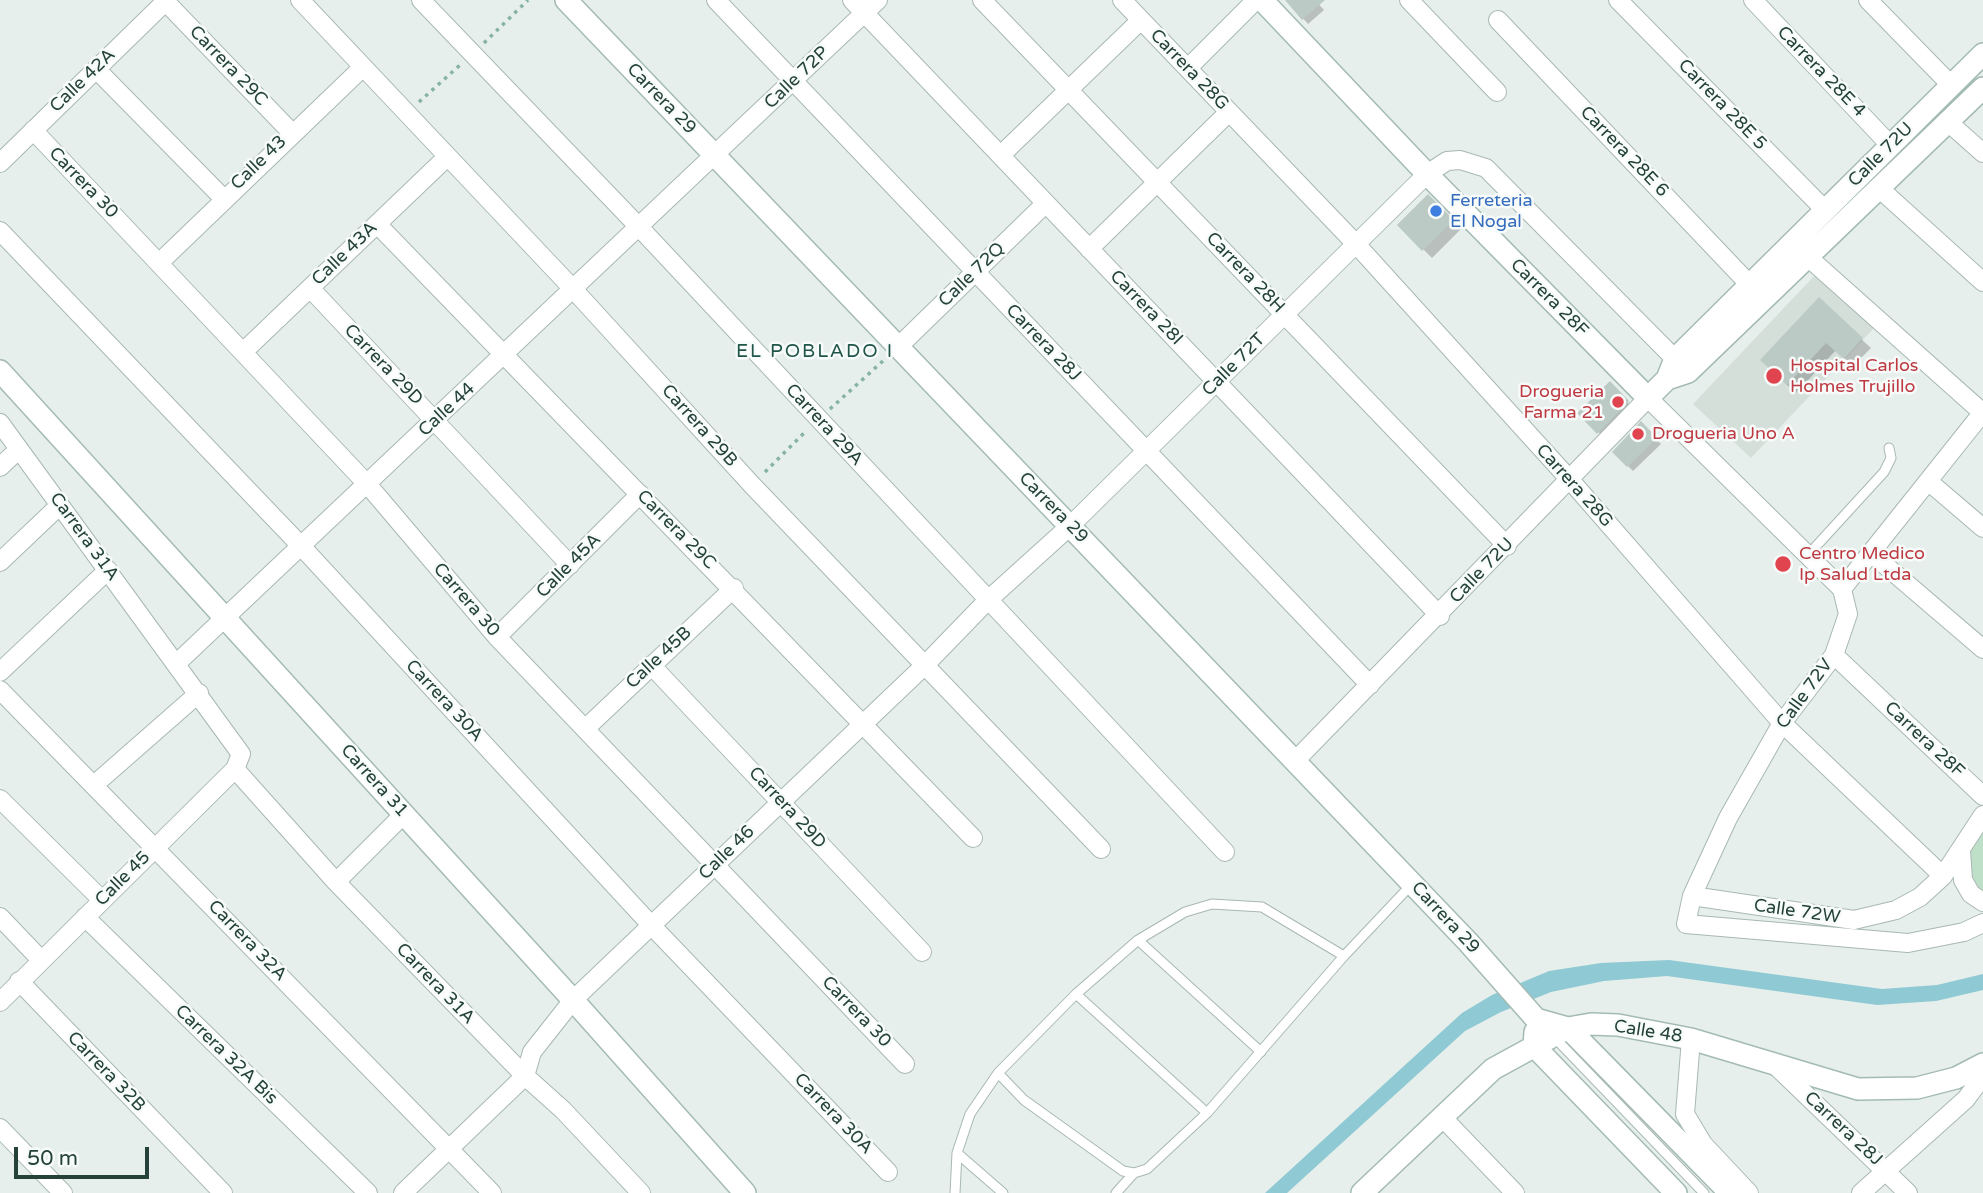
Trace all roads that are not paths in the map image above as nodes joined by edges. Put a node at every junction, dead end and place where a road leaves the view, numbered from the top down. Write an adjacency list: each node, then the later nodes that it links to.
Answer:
1 (165, 0): 22 (street, Calle 42A); 31 (street, Carrera 29C)
2 (300, 0): 20 (street, Carrera 29B)
3 (421, 0): 45 (street, Carrera 29A)
4 (566, 0): 35 (street, Carrera 29)
5 (716, 0): 23 (street, Carrera 28J)
6 (852, 0): 16 (street, Carrera 28I)
7 (878, 0): 16 (street, Calle 72P)
8 (982, 0): 26 (street, Carrera 28H)
9 (1122, 0): 17 (street, Carrera 28G)
10 (1256, 0): 21 (street)
11 (1262, 0): 38 (street, Carrera 28F)
12 (1409, 0): 27 (street)
13 (1618, 0): 43 (street, Carrera 28E 5)
14 (1752, 0): 32 (street, Carrera 28E 4)
15 (1868, 0): 24 (street)
16 (865, 13): 23 (street, Calle 72P); 34 (street, Carrera 28I)
17 (1141, 20): 21 (street, Carrera 28G); 26 (street)
18 (1498, 20): 53 (street, Carrera 28E 6)
19 (1983, 54): 24 (street, Calle 72U)
20 (363, 67): 31 (street, Calle 43); 36 (street, Carrera 29B)
21 (1188, 68): 28 (street, Carrera 28G)
22 (96, 69): 30 (street, Calle 42A); 41 (street)
23 (793, 81): 35 (street, Calle 72P); 51 (street, Carrera 28J)
24 (1951, 85): 32 (street, Calle 72U)
25 (1983, 88): 29 (street, Calle 72U)
26 (1069, 89): 34 (street); 39 (street, Carrera 28H)
27 (1497, 92)
28 (1229, 112): 39 (street); 47 (street, Carrera 28G)
29 (1948, 122): 33 (street); 40 (street, Calle 72U)
30 (33, 131): 37 (street, Calle 42A); 50 (street, Carrera 30)
31 (291, 132): 41 (street, Calle 43)
32 (1890, 145): 43 (street, Calle 72U)
33 (1983, 153)
34 (1002, 154): 42 (street, Carrera 28I)
35 (716, 156): 45 (street, Calle 44); 57 (street, Carrera 29)
36 (447, 157): 44 (street, Calle 43A); 55 (street, Carrera 29B)
37 (0, 163)
38 (1427, 174): 47 (street, Calle 72T); 60 (street); 63 (street, Carrera 28F)
39 (1157, 181): 48 (street); 56 (street, Carrera 28H)
40 (1880, 189): 49 (street, Calle 72U); 52 (street)
41 (223, 198): 50 (street, Calle 43)
42 (1046, 203): 48 (street, Carrera 28I); 51 (street, Calle 72Q)
43 (1825, 210): 53 (street, Calle 72U)
44 (377, 224): 54 (street, Calle 43A); 59 (street, Carrera 29C)
45 (640, 228): 55 (street, Calle 44); 87 (street, Carrera 29A)
46 (0, 231): 79 (street, Carrera 30A)
47 (1356, 244): 56 (street, Calle 72T); 71 (street, Carrera 28G)
48 (1090, 249): 62 (street, Carrera 28I)
49 (1809, 258): 60 (street, Calle 72U); 64 (street)
50 (159, 263): 58 (street, Carrera 30)
51 (975, 271): 57 (street, Calle 72Q); 69 (street, Carrera 28J)
52 (1983, 282)
53 (1750, 285): 60 (street, Calle 72U)
54 (310, 288): 58 (street, Calle 43A); 65 (street, Carrera 29D)
55 (575, 290): 59 (street, Calle 44); 95 (street, Carrera 29B)
56 (1284, 315): 62 (street, Calle 72T); 78 (street, Carrera 28H)
57 (898, 347): 76 (street, Carrera 29)
58 (243, 352): 73 (street, Carrera 30)
59 (505, 356): 65 (street, Calle 44); 74 (street, Carrera 29C)
60 (1676, 370): 63 (street, Calle 72U)
61 (3, 382): 89 (street, Carrera 31)
62 (1217, 382): 69 (street, Calle 72T); 88 (street, Carrera 28I)
63 (1648, 398): 71 (street, Calle 72U); 81 (street, Carrera 28F)
64 (1983, 412): 72 (street)
65 (436, 420): 73 (street, Calle 44); 83 (street, Carrera 29D)
66 (0, 423): 68 (street, Carrera 31A)
67 (1889, 448): 81 (lane)
68 (19, 449): 70 (street); 75 (street, Carrera 31A)
69 (1146, 451): 76 (street, Calle 72T); 97 (street, Carrera 28J)
70 (0, 467)
71 (1571, 481): 78 (street, Calle 72U); 101 (street, Carrera 28G)
72 (1928, 481): 77 (street); 80 (street)
73 (368, 485): 79 (street, Calle 44); 90 (street, Carrera 30)
74 (640, 494): 83 (street, Calle 45A); 85 (street, Carrera 29C)
75 (60, 505): 82 (street); 84 (street, Carrera 31A)
76 (1070, 526): 87 (street, Calle 46); 104 (street, Carrera 29)
77 (1983, 528)
78 (1507, 546): 88 (street, Calle 72U)
79 (302, 547): 89 (street, Calle 44); 127 (street, Carrera 30A)
80 (1871, 554): 86 (street); 91 (street)
81 (1808, 555): 86 (street, Carrera 28F)
82 (0, 562)
83 (570, 565): 90 (street, Calle 45A)
84 (108, 570): 93 (street, Carrera 31A); 96 (street)
85 (734, 588): 94 (street, Calle 45B); 100 (street, Carrera 29C)
86 (1842, 589): 92 (street, Calle 72V)
87 (987, 601): 95 (street, Calle 46); 115 (street, Carrera 29A)
88 (1440, 616): 97 (street, Calle 72U)
89 (226, 618): 93 (street, Calle 44); 109 (street, Carrera 31)
90 (497, 637): 102 (street, Carrera 30)
91 (1983, 649)
92 (1834, 655): 101 (street, Calle 72V); 106 (street, Carrera 28F)
93 (177, 663): 99 (street, Carrera 31A)
94 (651, 665): 102 (street, Calle 45B); 108 (street, Carrera 29D)
95 (924, 666): 100 (street, Calle 46); 114 (street, Carrera 29B)
96 (0, 672)
97 (1370, 685): 104 (street, Calle 72U)
98 (0, 690): 105 (street, Carrera 32A)
99 (198, 692): 103 (street, Carrera 31A); 105 (street)
100 (863, 723): 108 (street, Calle 46); 111 (street, Carrera 29C)
101 (1782, 723): 117 (street, Carrera 28G); 120 (street, Calle 72V)
102 (585, 729): 116 (street, Carrera 30)
103 (238, 761): 113 (street, Calle 45); 118 (street, Carrera 31A)
104 (1295, 761): 119 (street, Carrera 29)
105 (94, 785): 113 (street, Carrera 32A)
106 (1983, 796)
107 (0, 799): 121 (street)
108 (781, 802): 116 (street, Calle 46); 129 (street, Carrera 29D)
109 (404, 814): 118 (street); 134 (street, Carrera 31)
110 (1983, 815): 112 (street, Calle 72W)
111 (973, 838)
112 (1961, 846): 117 (street, Calle 72W); 122 (street)
113 (155, 847): 121 (street, Calle 45); 149 (street, Carrera 32A)
114 (1101, 849)
115 (1225, 852)
116 (715, 864): 127 (street, Calle 46); 140 (street, Carrera 30)
117 (1943, 876): 120 (street, Calle 72W)
118 (336, 882): 144 (street, Carrera 31A)
119 (1412, 883): 130 (lane); 136 (street, Carrera 29)
120 (1692, 896): 126 (street, Calle 72V)
121 (102, 900): 124 (street, Calle 45)
122 (1983, 902)
123 (0, 917): 131 (street)
124 (85, 917): 131 (street, Calle 45); 157 (street, Carrera 32A Bis)
125 (1983, 923): 126 (street, Calle 72W)
126 (1686, 924)
127 (652, 925): 134 (street, Calle 46); 152 (street, Carrera 30A)
128 (1138, 940): 130 (lane); 133 (lane); 139 (lane)
129 (922, 952)
130 (1344, 956): 139 (lane)
131 (41, 960): 132 (street, Calle 45)
132 (19, 981): 135 (street, Calle 45); 156 (street, Carrera 32B)
133 (1076, 994): 143 (lane); 146 (lane)
134 (573, 1000): 144 (street, Calle 46); 161 (street, Carrera 31)
135 (0, 1003)
136 (1533, 1014): 137 (street); 137 (street)
137 (1551, 1036): 138 (street, Calle 48); 147 (street, Calle 48); 166 (street); 167 (lane); 168 (street)
138 (1691, 1039): 142 (street, Calle 48); 169 (street)
139 (1261, 1052): 146 (lane)
140 (905, 1064)
141 (1983, 1064): 142 (street, Calle 48)
142 (1777, 1067): 151 (street, Carrera 28J)
143 (998, 1073): 150 (lane); 153 (lane)
144 (525, 1076): 149 (street, Calle 46); 160 (street, Carrera 31A)
145 (1983, 1076): 151 (street)
146 (1207, 1113): 153 (lane)
147 (1443, 1117): 154 (street, Calle 48); 165 (street)
148 (0, 1128): 155 (street)
149 (449, 1149): 158 (street, Calle 46); 159 (street, Carrera 32A)
150 (957, 1153): 162 (lane); 163 (lane)
151 (1885, 1169): 170 (street); 171 (street, Carrera 28J)
152 (888, 1172)
153 (1134, 1173): 164 (lane)
154 (1366, 1192)
155 (63, 1193)
156 (223, 1193)
157 (368, 1193)
158 (403, 1193)
159 (492, 1193)
160 (641, 1193)
161 (745, 1193)
162 (955, 1193)
163 (1003, 1193)
164 (1116, 1193)
165 (1515, 1193)
166 (1676, 1193)
167 (1704, 1193)
168 (1730, 1193)
169 (1749, 1193)
170 (1861, 1193)
171 (1908, 1193)

